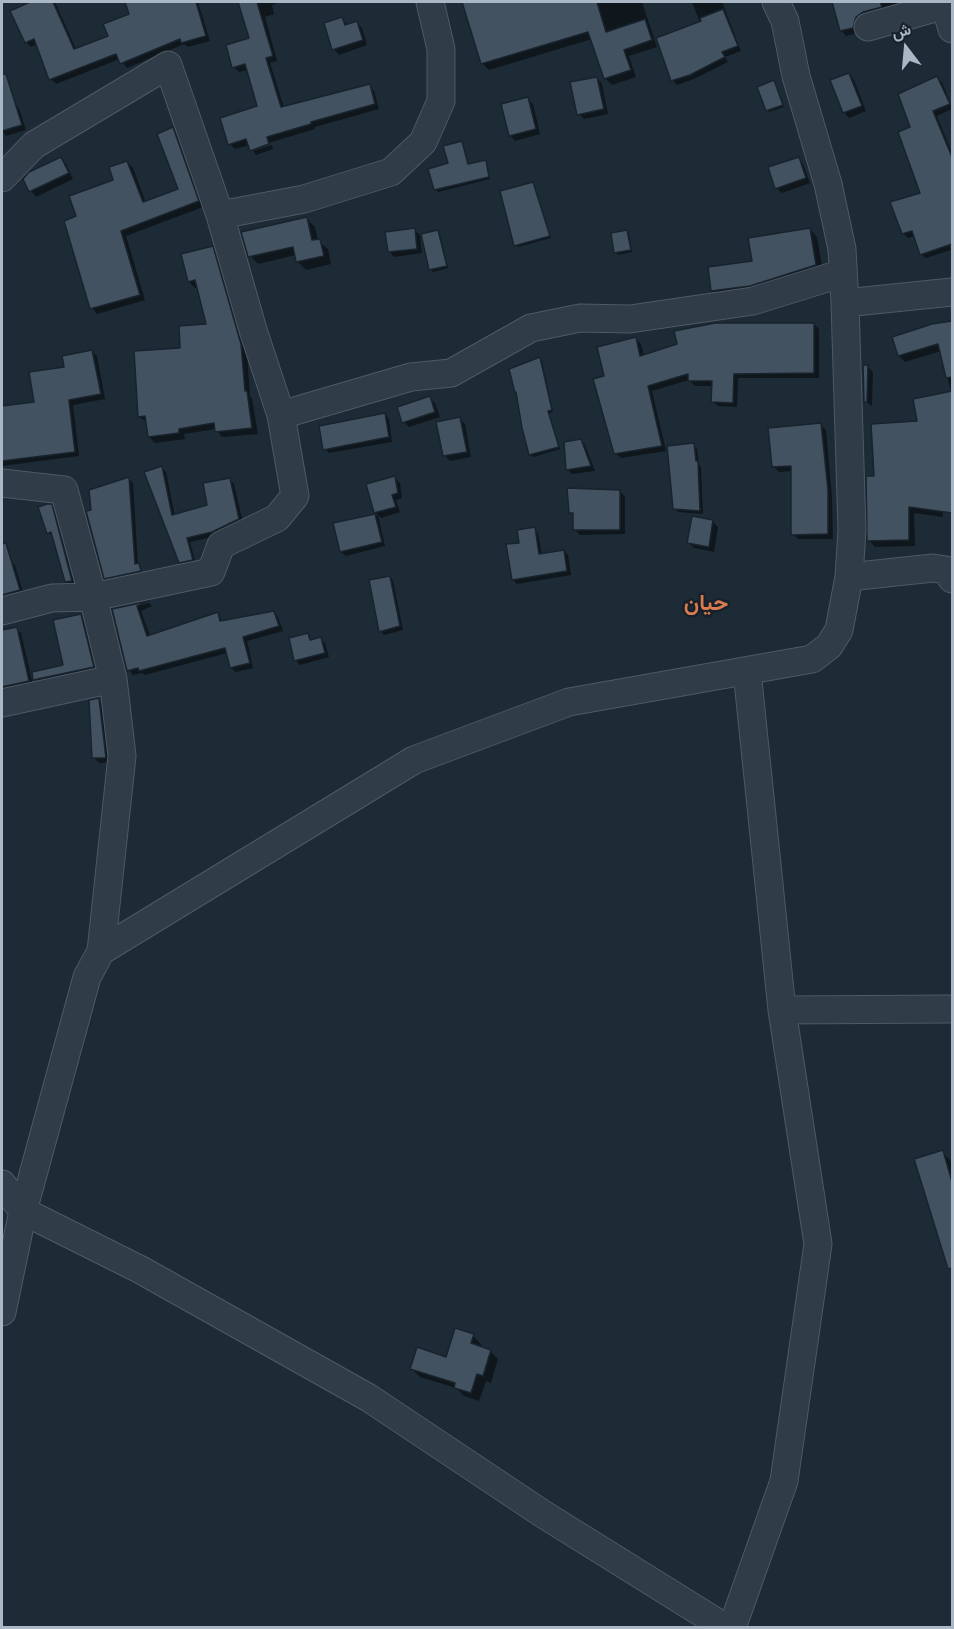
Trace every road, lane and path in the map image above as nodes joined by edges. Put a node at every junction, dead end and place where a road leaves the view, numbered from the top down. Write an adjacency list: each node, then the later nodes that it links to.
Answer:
1 (430, 2): 7 (street)
2 (776, 2): 8 (street)
3 (942, 2): 4 (street); 5 (street)
4 (868, 27)
5 (952, 29)
6 (3, 172): 7 (street)
7 (220, 214): 11 (street)
8 (843, 273): 10 (street); 11 (street)
9 (952, 292): 10 (street)
10 (845, 303): 13 (street)
11 (281, 415): 15 (street)
12 (2, 483): 15 (street)
13 (849, 577): 14 (street); 17 (street)
14 (952, 579)
15 (93, 597): 16 (street); 18 (street)
16 (2, 611)
17 (747, 671): 20 (street); 22 (street)
18 (113, 679): 19 (street); 20 (street)
19 (2, 703)
20 (101, 951): 24 (street)
21 (952, 1009): 22 (street)
22 (782, 1010): 27 (street)
23 (2, 1184): 24 (street)
24 (12, 1215): 25 (street); 26 (street)
25 (2, 1312)
26 (726, 1628)
27 (732, 1628)

